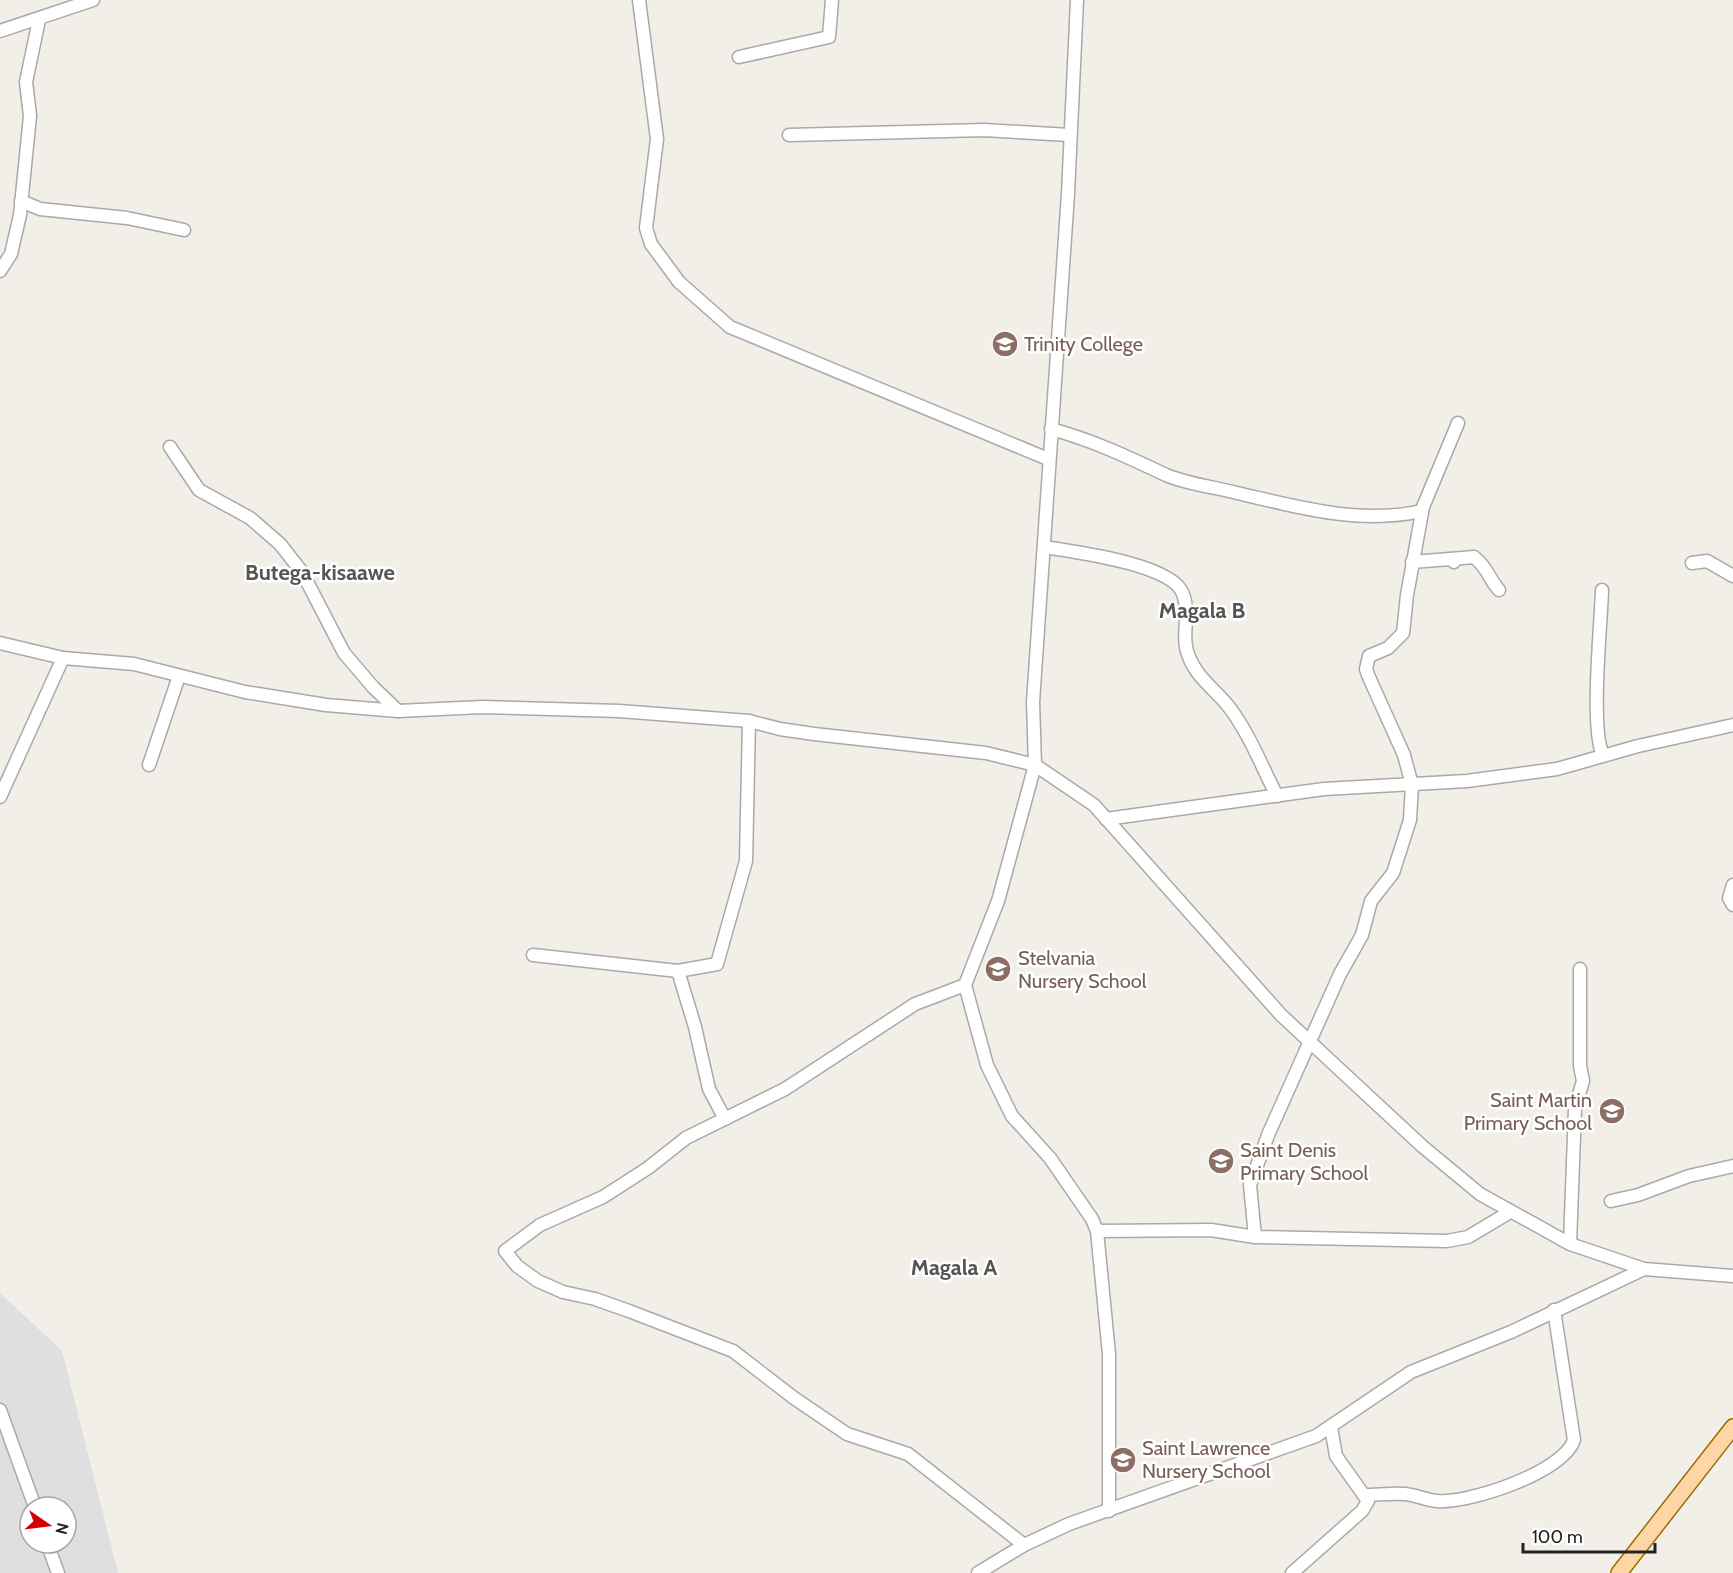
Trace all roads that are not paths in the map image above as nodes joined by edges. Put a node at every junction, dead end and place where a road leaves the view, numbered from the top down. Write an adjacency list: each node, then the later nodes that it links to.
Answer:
1 (93, 0): 5 (street)
2 (639, 0): 16 (street)
3 (832, 0): 7 (street)
4 (1077, 0): 9 (street)
5 (39, 20): 6 (street); 10 (street)
6 (0, 31)
7 (739, 57)
8 (789, 135): 9 (street)
9 (1069, 135): 14 (street)
10 (21, 201): 11 (street); 12 (street)
11 (184, 230)
12 (0, 271)
13 (1458, 423): 17 (street)
14 (1051, 429): 16 (street); 17 (street)
15 (170, 447): 27 (street)
16 (1048, 459): 18 (street)
17 (1422, 512): 19 (street)
18 (1045, 547): 32 (street); 34 (street)
19 (1412, 562): 22 (street); 33 (street)
20 (1692, 563): 21 (street)
21 (1733, 576)
22 (1499, 590)
23 (1602, 590): 30 (street)
24 (0, 643): 25 (street)
25 (63, 658): 26 (street); 35 (street)
26 (179, 676): 27 (street); 31 (street)
27 (398, 711): 28 (street)
28 (749, 721): 32 (street); 41 (street)
29 (1733, 725): 30 (street)
30 (1603, 755): 33 (street)
31 (149, 765)
32 (1035, 765): 36 (street); 42 (street)
33 (1412, 785): 34 (street); 43 (street)
34 (1277, 796): 36 (street)
35 (0, 797)
36 (1106, 819): 43 (street)
37 (1733, 885): 38 (street)
38 (1733, 904)
39 (533, 955): 41 (street)
40 (1580, 969): 50 (street)
41 (678, 971): 44 (street)
42 (965, 985): 44 (street); 48 (street)
43 (1310, 1043): 47 (street); 49 (street)
44 (725, 1119): 60 (street)
45 (1733, 1166): 46 (street)
46 (1611, 1201)
47 (1510, 1212): 49 (street); 50 (street)
48 (1097, 1231): 49 (street); 59 (street)
49 (1255, 1237)
50 (1570, 1244): 51 (street)
51 (1644, 1269): 52 (street); 53 (street)
52 (1733, 1276)
53 (1554, 1310): 55 (street); 58 (street)
54 (0, 1410): 57 (street)
55 (1331, 1427): 58 (street); 59 (street)
56 (1733, 1427): 65 (main road)
57 (31, 1495)
58 (1364, 1495): 64 (street)
59 (1109, 1510): 60 (street)
60 (1024, 1545): 63 (street)
61 (51, 1555): 62 (street)
62 (58, 1573)
63 (978, 1573)
64 (1292, 1573)
65 (1619, 1573)

